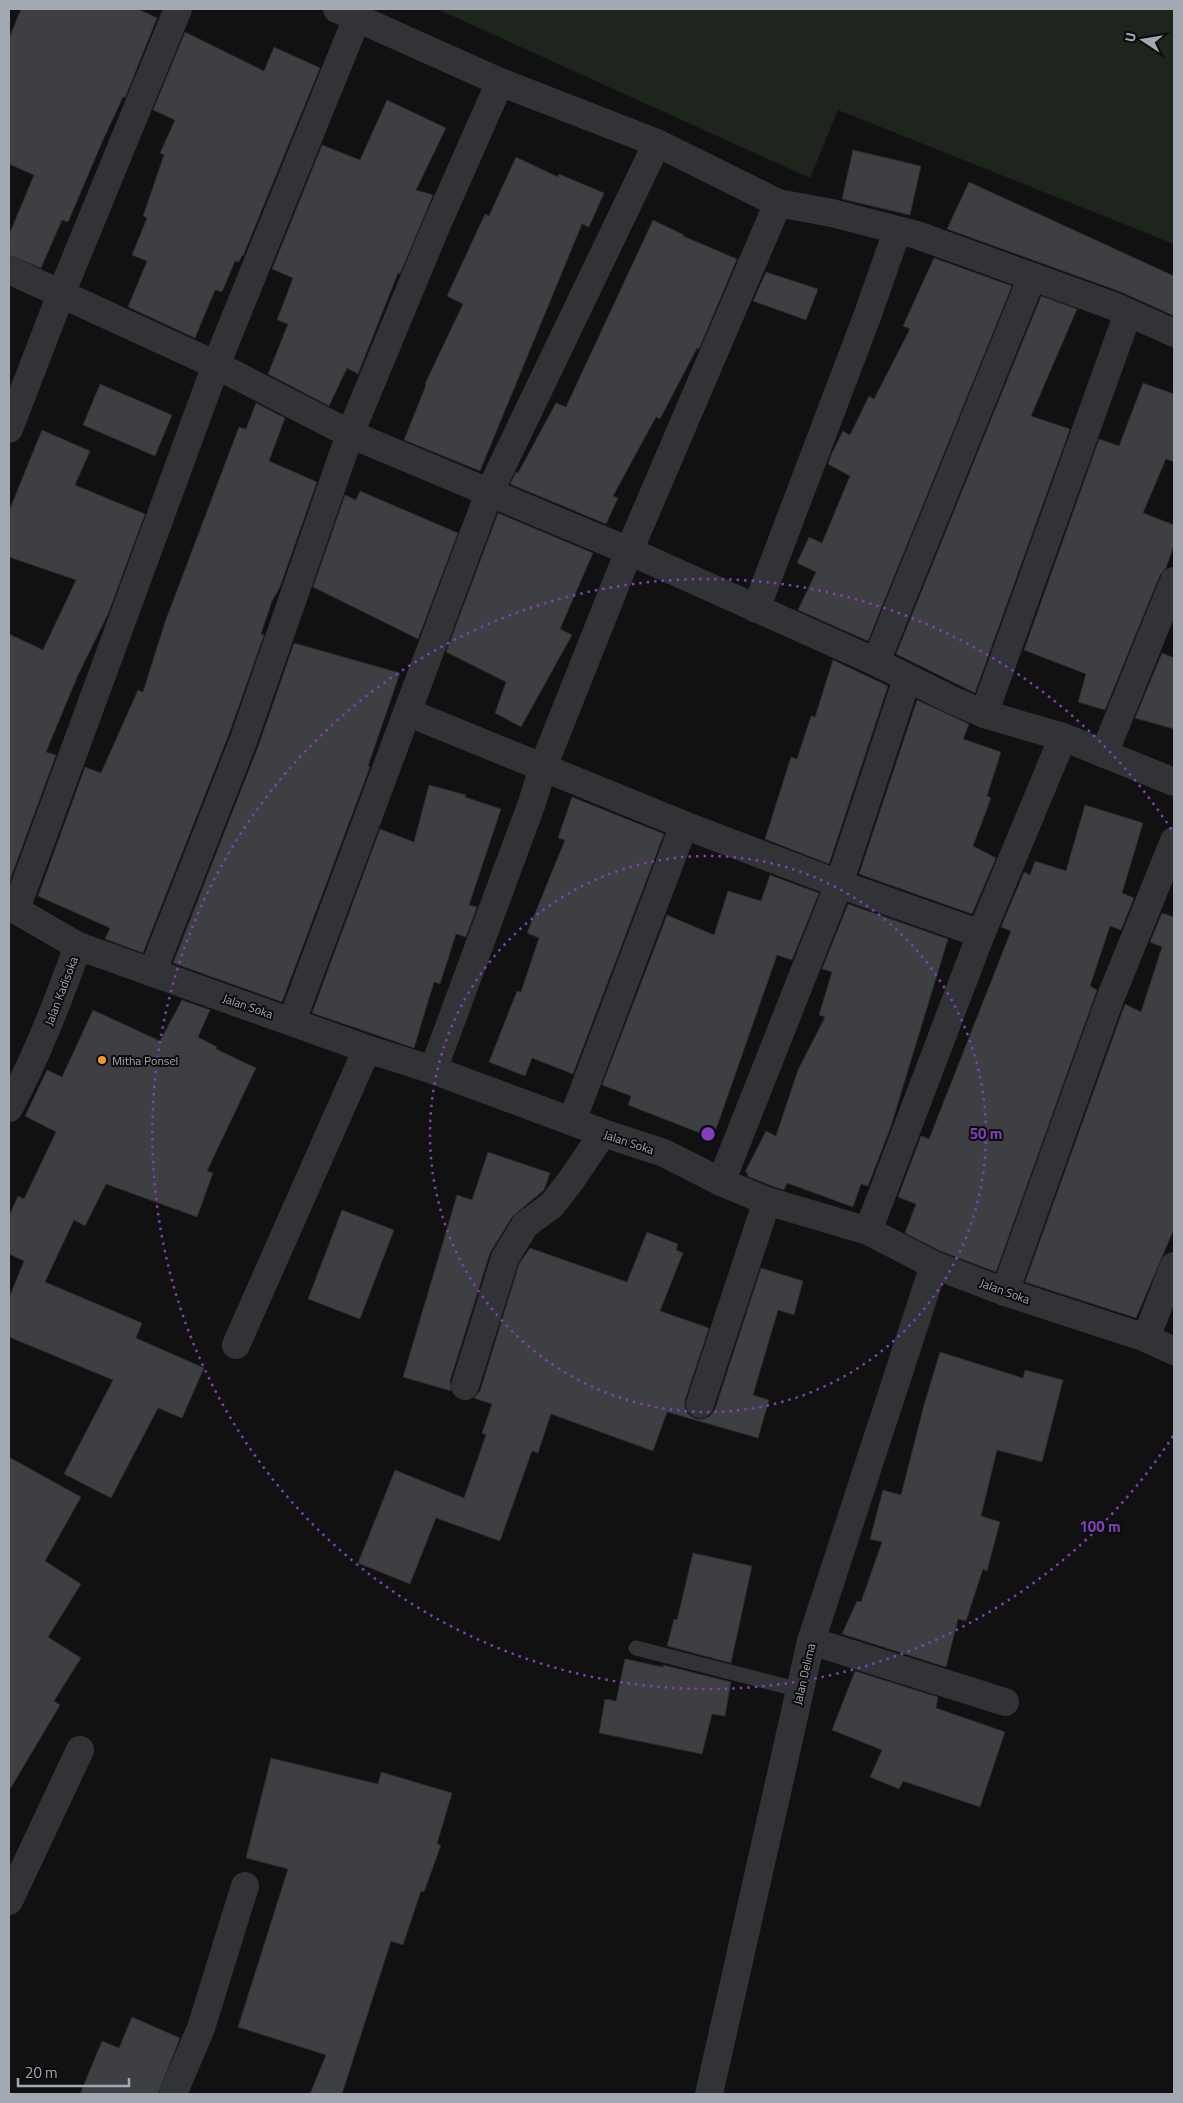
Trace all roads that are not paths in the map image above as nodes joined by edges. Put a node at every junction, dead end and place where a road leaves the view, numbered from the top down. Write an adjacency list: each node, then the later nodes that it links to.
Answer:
1 (178, 9): 9 (street)
2 (347, 13): 3 (street); 12 (street)
3 (500, 82): 4 (street); 14 (street)
4 (657, 143): 5 (street); 15 (street)
5 (778, 203): 6 (street); 16 (street)
6 (897, 231): 8 (street); 18 (street)
7 (9, 270): 9 (street)
8 (1032, 277): 10 (street); 19 (street)
9 (61, 294): 12 (street); 13 (street)
10 (1128, 313): 11 (street); 22 (street)
11 (1174, 332)
12 (216, 365): 14 (street); 30 (street)
13 (9, 429)
14 (350, 434): 15 (street); 33 (street)
15 (489, 492): 16 (street); 21 (street)
16 (629, 551): 18 (street); 25 (street)
17 (1174, 581): 24 (street)
18 (756, 609): 19 (street)
19 (876, 662): 20 (street)
20 (907, 679): 22 (street); 29 (street)
21 (407, 712): 25 (street); 34 (street)
22 (984, 714): 23 (street)
23 (1063, 737): 24 (street); 31 (street)
24 (1104, 754): 26 (street)
25 (543, 767): 27 (street); 36 (street)
26 (1174, 782)
27 (684, 825): 29 (street); 38 (street)
28 (1174, 842): 45 (street)
29 (840, 884): 31 (street); 40 (street)
30 (12, 908): 32 (street, Jalan Kadisoka)
31 (981, 934): 42 (street)
32 (78, 946): 33 (street, Jalan Soka); 37 (street, Jalan Kadisoka)
33 (152, 973): 34 (street, Jalan Soka)
34 (292, 1021): 35 (street, Jalan Soka)
35 (367, 1049): 36 (street, Jalan Soka); 47 (street)
36 (433, 1070): 38 (street, Jalan Soka)
37 (9, 1108)
38 (572, 1121): 39 (street, Jalan Soka)
39 (603, 1133): 40 (street, Jalan Soka); 49 (street)
40 (721, 1182): 41 (street, Jalan Soka)
41 (767, 1202): 42 (street, Jalan Soka); 50 (street)
42 (868, 1231): 43 (street, Jalan Soka)
43 (934, 1265): 45 (street, Jalan Soka); 51 (street, Jalan Delima)
44 (1174, 1266): 46 (street)
45 (1005, 1292): 46 (street, Jalan Soka)
46 (1146, 1338): 48 (street, Jalan Soka)
47 (236, 1345)
48 (1174, 1350)
49 (466, 1386)
50 (700, 1404)
51 (811, 1641): 53 (street, Jalan Delima); 54 (street)
52 (636, 1648): 53 (lane)
53 (800, 1690): 59 (street, Jalan Delima)
54 (1005, 1702)
55 (80, 1750): 57 (street)
56 (245, 1886): 58 (street)
57 (9, 1902)
58 (173, 2094)
59 (709, 2094)

